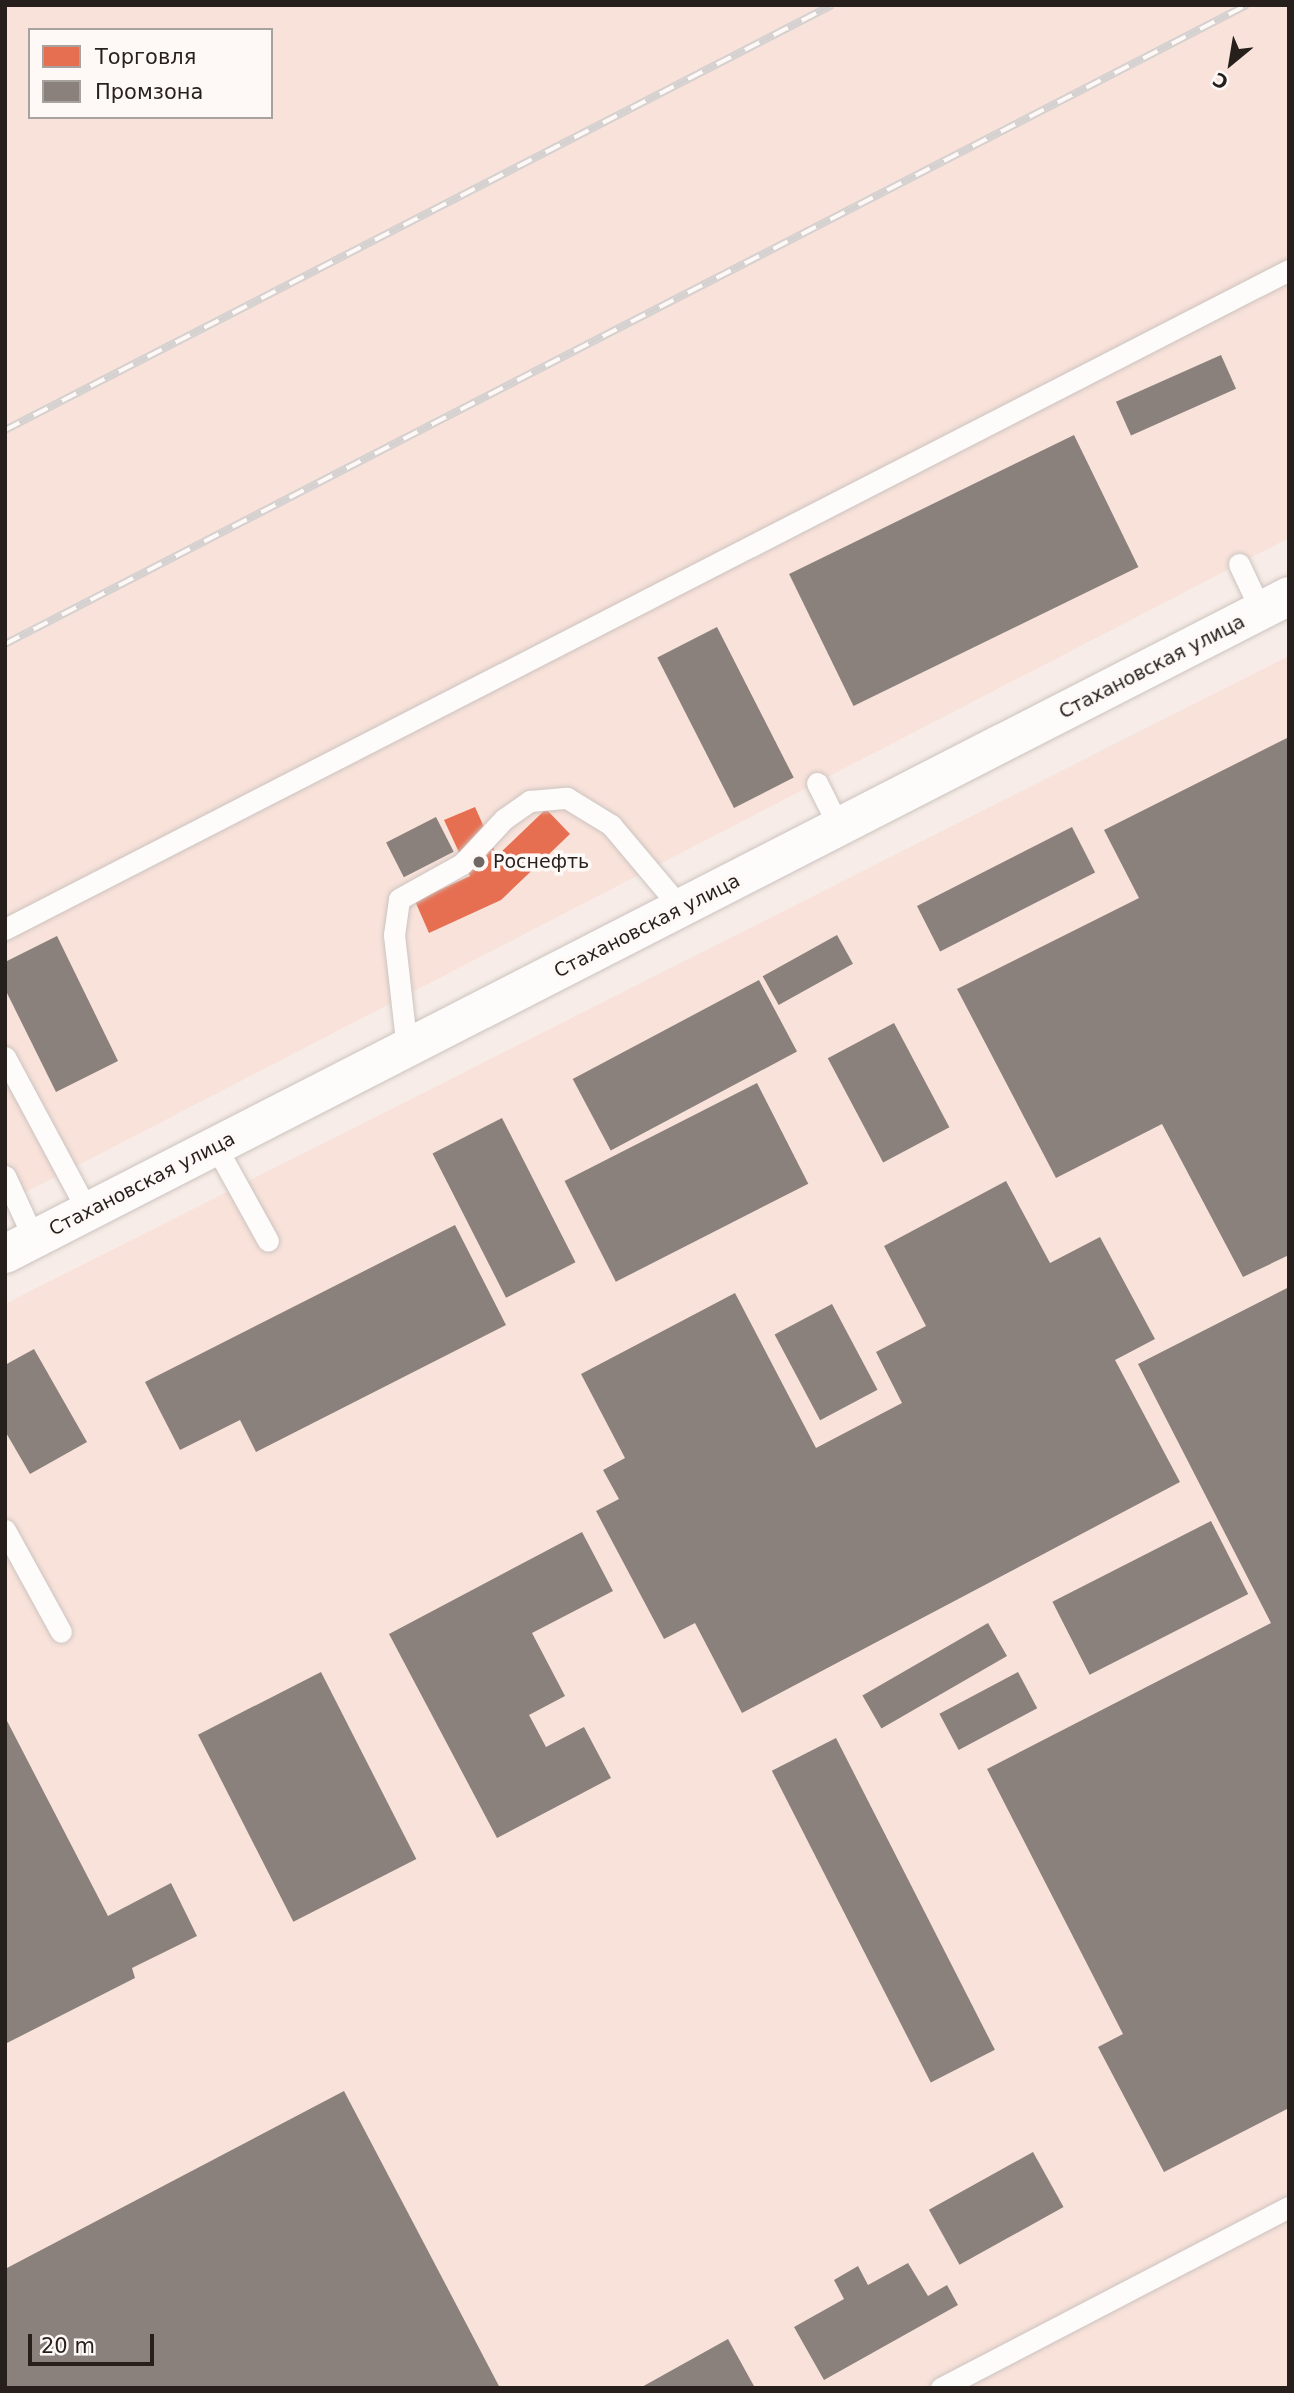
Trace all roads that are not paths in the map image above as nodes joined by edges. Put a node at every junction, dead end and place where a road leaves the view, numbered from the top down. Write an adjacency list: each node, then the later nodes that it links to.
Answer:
1 (1289, 270): 7 (lane)
2 (1239, 564): 3 (lane)
3 (1275, 603): 5 (street, Стахановская улица)
4 (817, 783): 5 (lane)
5 (839, 827): 6 (street, Стахановская улица)
6 (681, 908): 8 (street, Стахановская улица); 8 (lane)
7 (5, 929)
8 (407, 1049): 10 (street, Стахановская улица)
9 (5, 1058): 12 (lane)
10 (216, 1147): 12 (street, Стахановская улица); 13 (lane)
11 (5, 1176): 14 (lane)
12 (88, 1212): 14 (street, Стахановская улица)
13 (268, 1241)
14 (20, 1247)
15 (5, 1531): 16 (lane)
16 (61, 1632)
17 (1289, 2207): 18 (lane)
18 (941, 2388)

